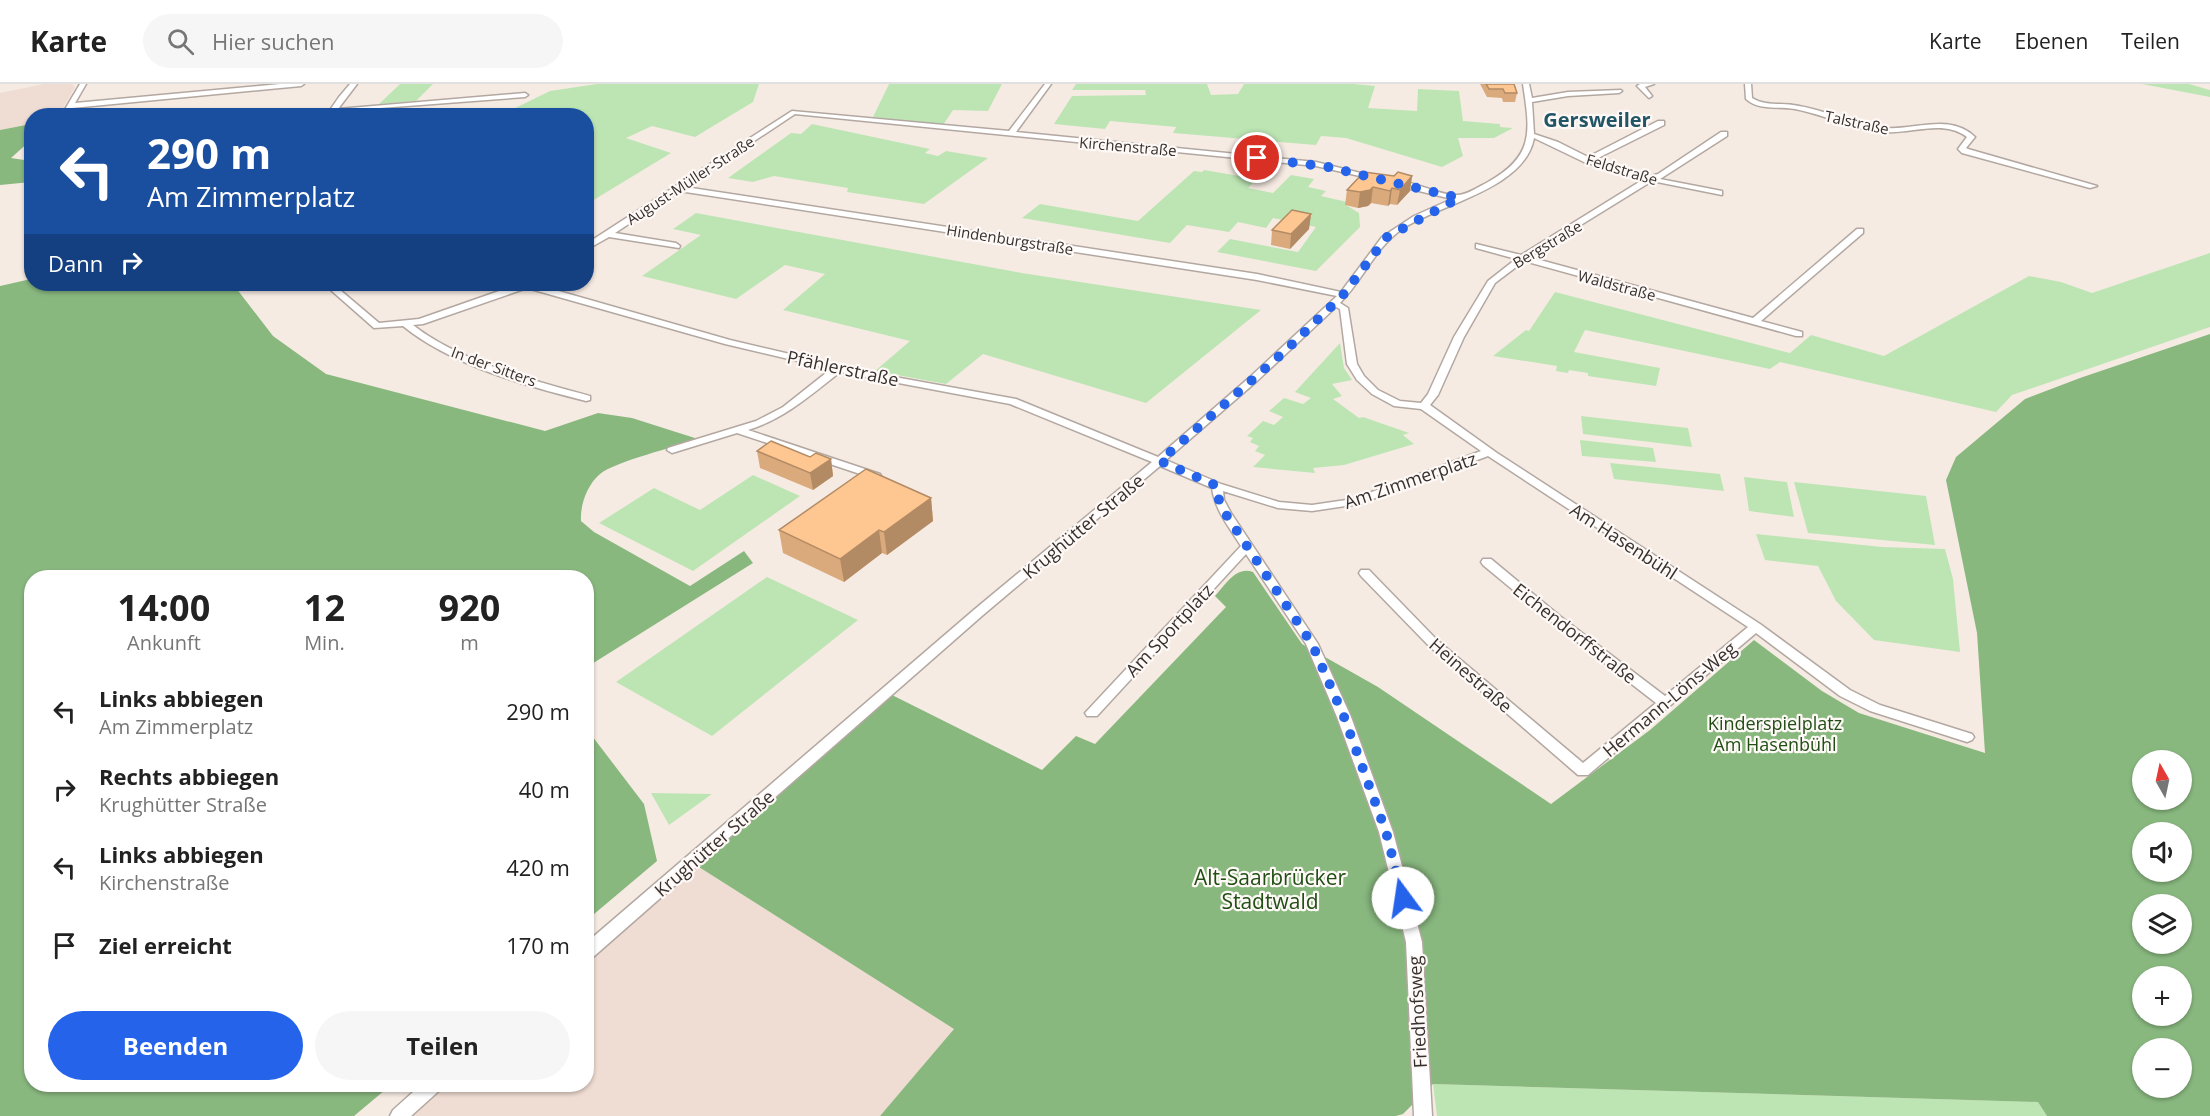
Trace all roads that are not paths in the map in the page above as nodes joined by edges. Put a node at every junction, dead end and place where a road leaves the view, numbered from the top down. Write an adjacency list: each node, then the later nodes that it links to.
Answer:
1 (83, 84): 14 (street)
2 (301, 84): 14 (street)
3 (354, 84): 15 (street)
4 (1048, 84): 20 (street)
5 (1526, 84): 13 (street, Krughütter Straße)
6 (1581, 84): 10 (street)
7 (1651, 84): 12 (street)
8 (1748, 84): 24 (street, Talstraße)
9 (1619, 91): 10 (street)
10 (1592, 93): 13 (street)
11 (525, 95): 16 (street)
12 (1649, 96)
13 (1528, 101): 21 (street, Krughütter Straße)
14 (70, 106)
15 (337, 108)
16 (362, 108)
17 (794, 112): 20 (street, Kirchenstraße); 25 (street, August-Müller-Straße)
18 (1661, 123): 22 (street)
19 (1724, 134): 23 (street, Bergstraße)
20 (1010, 135): 27 (street, Kirchenstraße)
21 (1530, 135): 22 (street, Feldstraße); 27 (street, Krughütter Straße)
22 (1587, 160): 23 (street, Feldstraße)
23 (1650, 179): 26 (street, Feldstraße); 33 (street, Bergstraße)
24 (2093, 186)
25 (676, 188): 29 (street, August-Müller-Straße); 37 (street, Hindenburgstraße)
26 (1719, 193)
27 (1459, 198): 37 (street, Krughütter Straße)
28 (1860, 231): 38 (street)
29 (608, 234): 30 (street, August-Müller-Straße); 31 (street)
30 (594, 243)
31 (676, 246)
32 (1479, 246): 33 (street, Waldstraße)
33 (1521, 259): 38 (street, Waldstraße); 43 (street, Bergstraße)
34 (336, 291): 39 (street)
35 (508, 291): 39 (street)
36 (551, 291): 41 (street, Pfählerstraße)
37 (1338, 299): 43 (street, Am Hasenbühl); 47 (street, Krughütter Straße)
38 (1755, 321): 40 (street, Waldstraße)
39 (406, 324): 42 (street, In der Sitters)
40 (1799, 334)
41 (839, 368): 44 (street); 47 (street, Pfählerstraße)
42 (586, 398)
43 (1424, 406): 46 (street, Am Hasenbühl)
44 (740, 431): 45 (street); 48 (street)
45 (672, 450)
46 (1488, 452): 49 (street, Am Zimmerplatz); 53 (street, Am Hasenbühl)
47 (1160, 461): 49 (street, Am Zimmerplatz); 58 (street, Krughütter Straße)
48 (863, 486)
49 (1217, 486): 50 (street, Friedhofsweg)
50 (1246, 547): 55 (street, Am Sportplatz); 61 (street, Friedhofsweg)
51 (1487, 562): 54 (street, Eichendorffstraße)
52 (1365, 573): 57 (street, Heinestraße)
53 (1756, 627): 54 (street, Hermann-Löns-Weg); 56 (street, Am Hasenbühl)
54 (1665, 703): 57 (street, Hermann-Löns-Weg)
55 (1092, 713)
56 (1967, 737)
57 (1583, 771)
58 (594, 946)
59 (426, 1092): 60 (street)
60 (399, 1116)
61 (1423, 1116)

